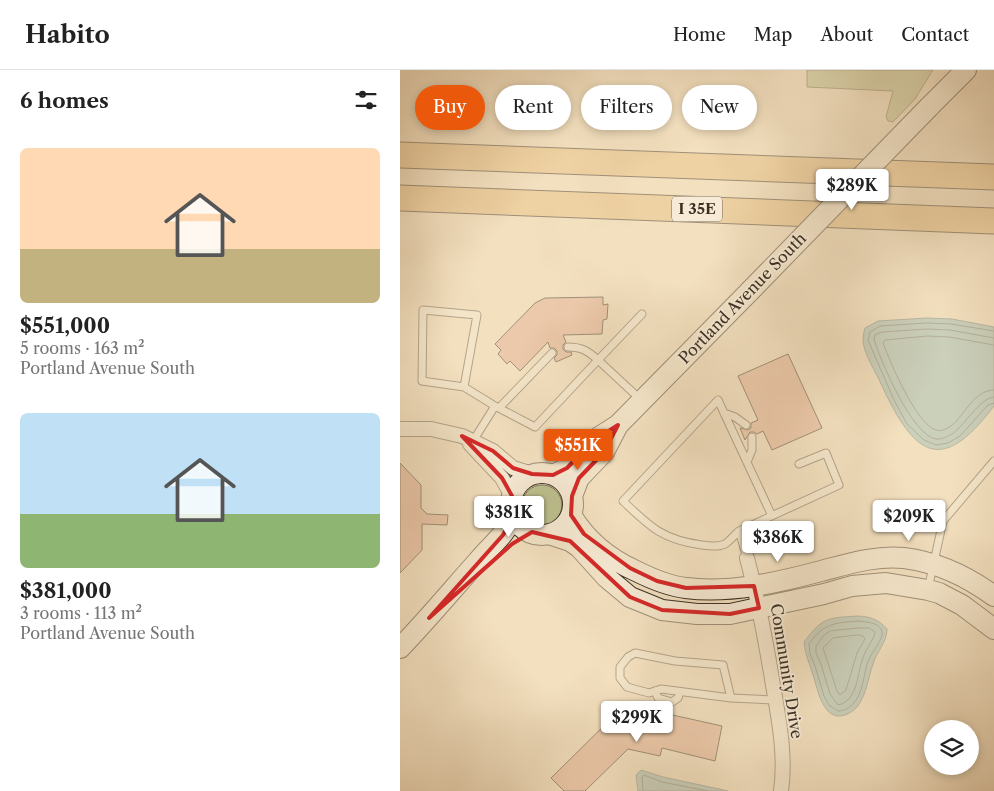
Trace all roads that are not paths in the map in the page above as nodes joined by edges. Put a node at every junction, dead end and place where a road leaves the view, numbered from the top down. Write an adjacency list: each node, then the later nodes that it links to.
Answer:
1 (966, 70): 11 (street, Portland Avenue South, bridge)
2 (400, 155): 3 (highway)
3 (994, 177)
4 (400, 198): 5 (highway, I 35E)
5 (994, 221)
6 (642, 314): 9 (lane)
7 (568, 347): 9 (lane)
8 (552, 353): 12 (lane)
9 (598, 360): 11 (lane); 12 (lane)
10 (464, 387): 10 (lane); 12 (lane)
11 (642, 401): 14 (street, Portland Avenue South)
12 (497, 407): 18 (lane)
13 (724, 413): 15 (lane); 20 (lane); 27 (lane)
14 (618, 425): 23 (street, Portland Avenue South); 25 (street, Portland Avenue South)
15 (746, 425)
16 (400, 429): 18 (street)
17 (752, 437): 20 (lane)
18 (467, 439): 22 (street); 24 (street)
19 (994, 461): 30 (lane)
20 (747, 462): 26 (lane)
21 (799, 464): 26 (lane)
22 (532, 474): 23 (street); 24 (street)
23 (553, 475): 25 (street)
24 (513, 505): 28 (street); 35 (street)
25 (572, 505): 28 (street); 31 (street)
26 (772, 516): 27 (lane)
27 (739, 531): 29 (lane)
28 (540, 533): 34 (street); 35 (street)
29 (747, 558): 31 (street, Community Drive)
30 (934, 566): 31 (street); 32 (lane); 33 (street)
31 (754, 586): 34 (street, Community Drive)
32 (928, 590): 34 (street); 36 (street)
33 (994, 596)
34 (759, 608): 39 (street, Community Drive)
35 (429, 618): 37 (street)
36 (994, 629)
37 (400, 648)
38 (731, 698): 38 (lane); 39 (lane)
39 (776, 700): 40 (street, Community Drive)
40 (781, 791)

